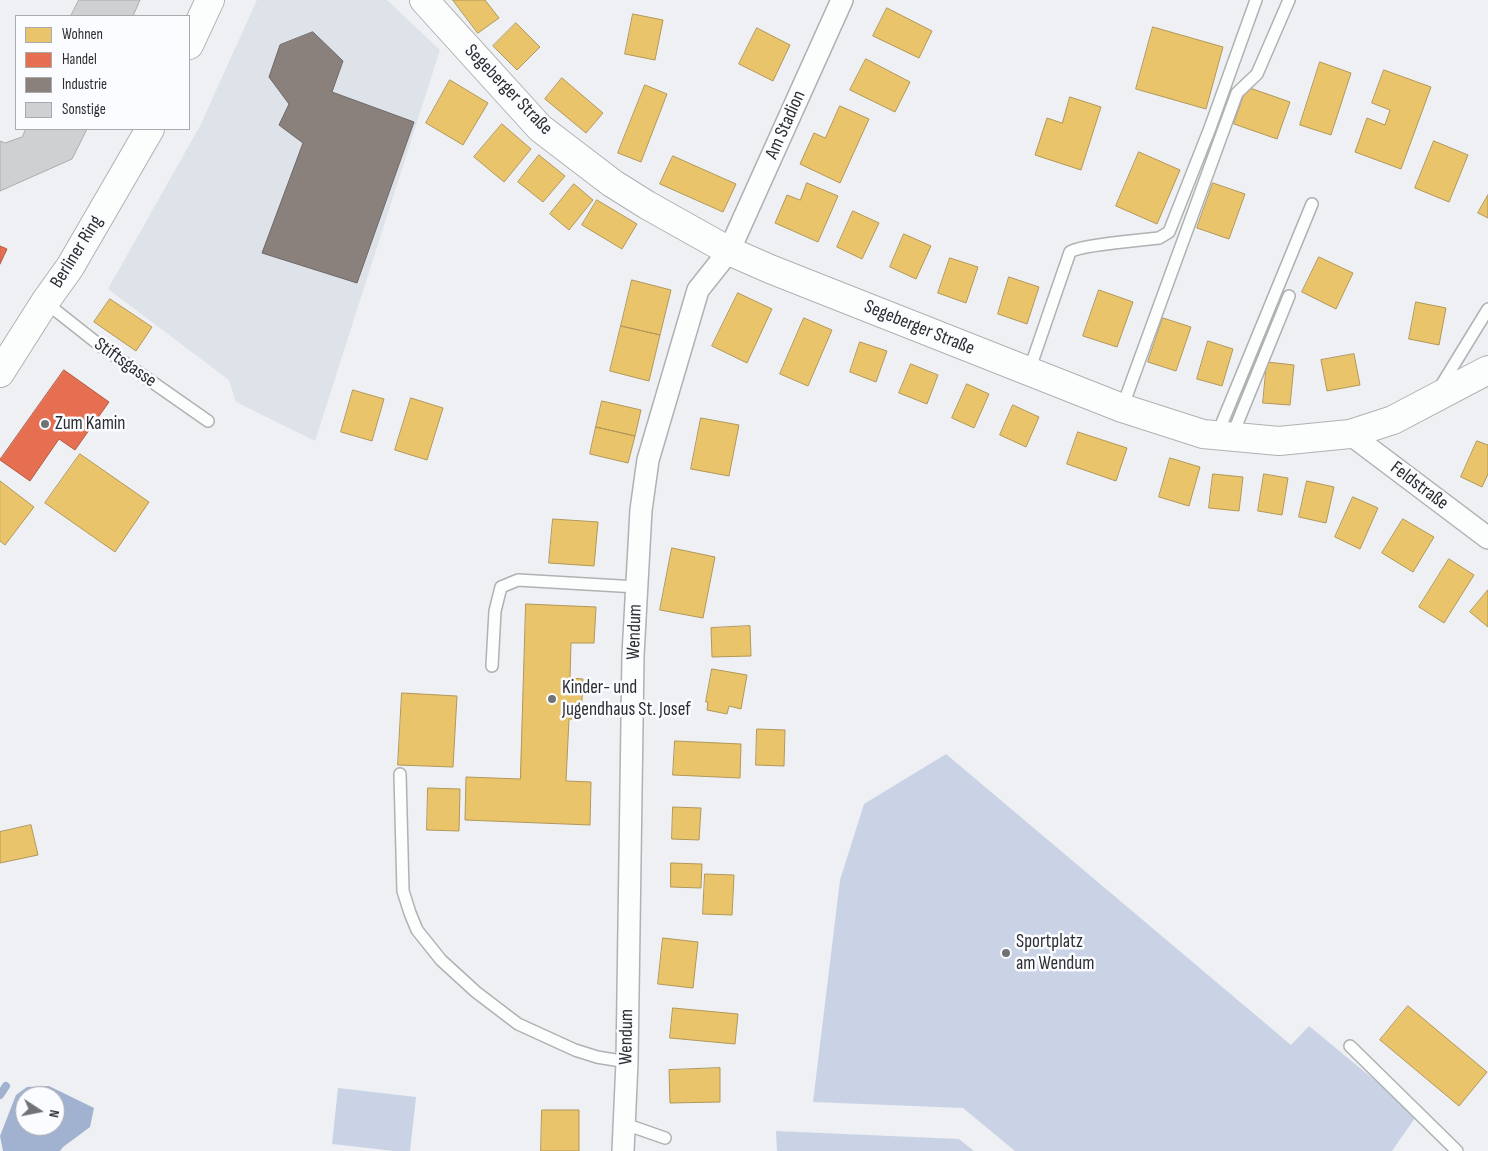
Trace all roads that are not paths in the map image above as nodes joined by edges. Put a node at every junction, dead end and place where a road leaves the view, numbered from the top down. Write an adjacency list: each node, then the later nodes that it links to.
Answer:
1 (210, 0): 6 (main road)
2 (424, 0): 9 (main road, Segeberger Straße)
3 (842, 0): 9 (street, Am Stadion)
4 (1256, 0): 14 (lane)
5 (1289, 0): 17 (lane)
6 (190, 43)
7 (149, 130): 11 (main road, Berliner Ring)
8 (1312, 204): 20 (lane)
9 (729, 251): 14 (main road, Segeberger Straße); 22 (street, Wendum)
10 (1289, 296): 20 (lane)
11 (45, 302): 15 (main road, Berliner Ring); 18 (lane, Stiftsgasse)
12 (1488, 309): 16 (lane)
13 (1488, 370): 16 (main road, Segeberger Straße)
14 (1029, 371): 17 (main road, Segeberger Straße)
15 (0, 373)
16 (1431, 401): 19 (main road, Segeberger Straße)
17 (1122, 408): 20 (main road, Segeberger Straße)
18 (208, 421)
19 (1350, 434): 20 (main road, Segeberger Straße); 21 (street, Feldstraße)
20 (1224, 436)
21 (1488, 538)
22 (637, 587): 23 (lane); 26 (street, Wendum)
23 (492, 666)
24 (400, 774): 26 (lane)
25 (1350, 1046): 30 (lane)
26 (627, 1062): 27 (street, Wendum)
27 (625, 1124): 28 (lane); 29 (street, Wendum)
28 (664, 1138)
29 (623, 1151)
30 (1457, 1151)

